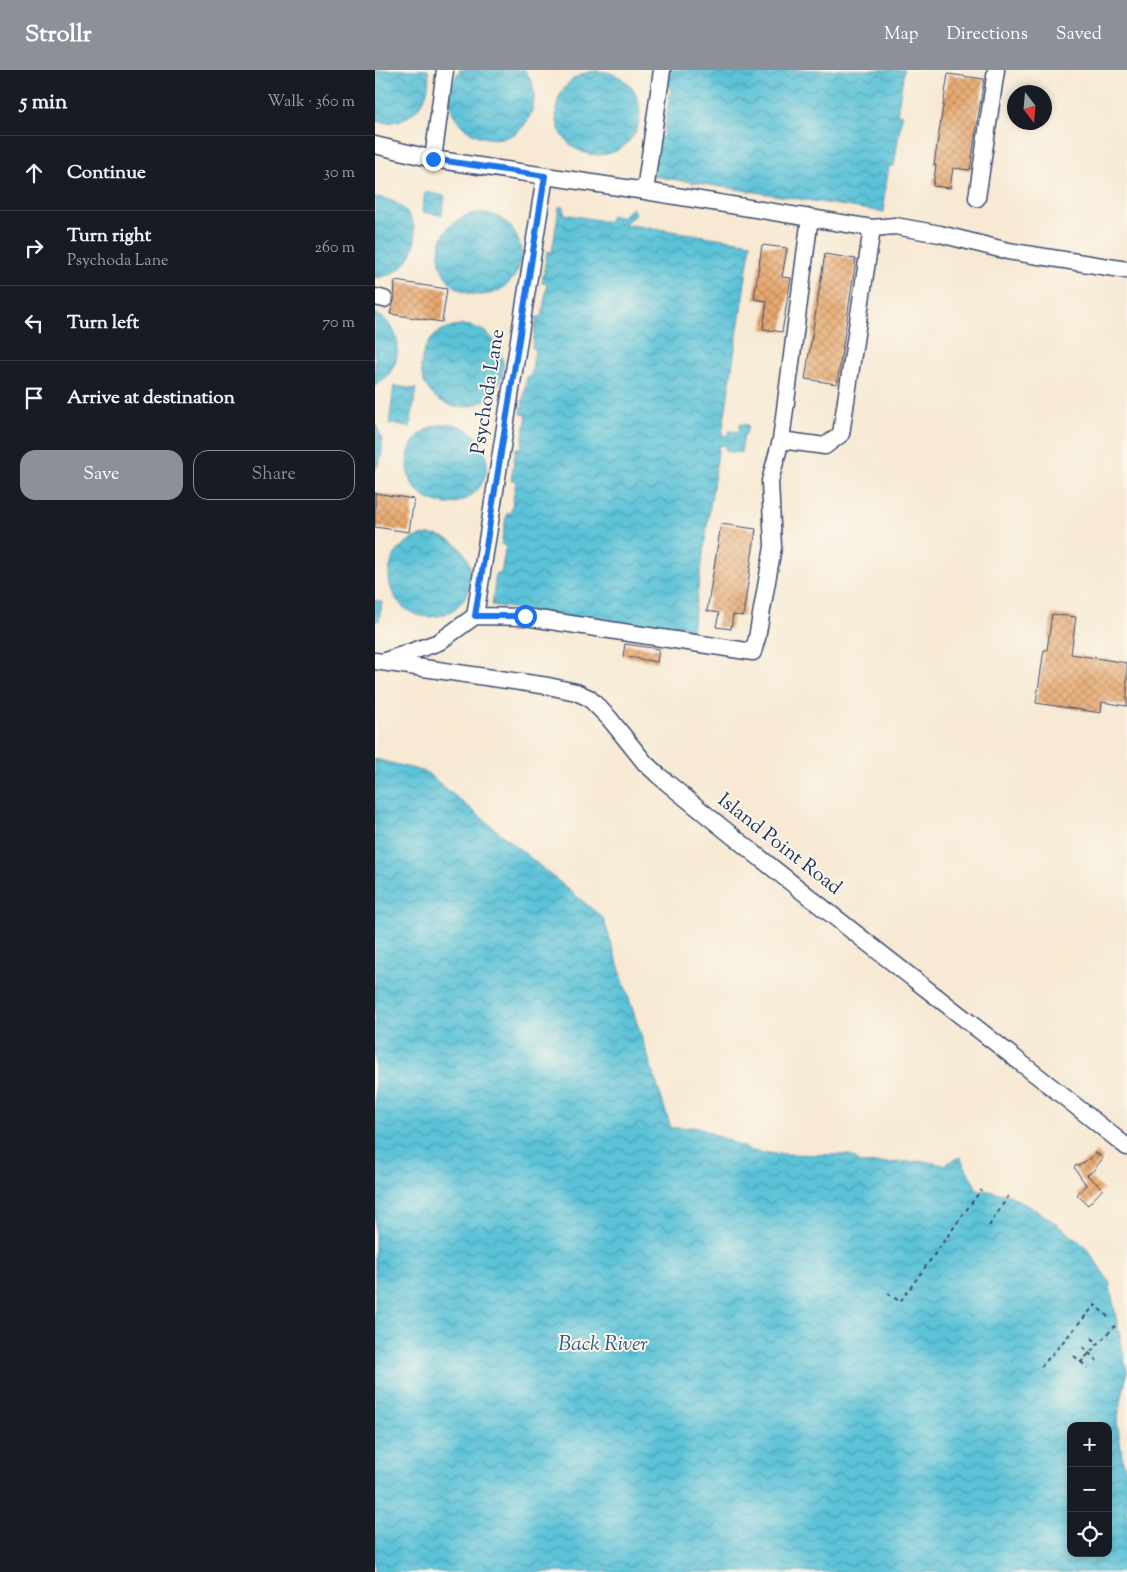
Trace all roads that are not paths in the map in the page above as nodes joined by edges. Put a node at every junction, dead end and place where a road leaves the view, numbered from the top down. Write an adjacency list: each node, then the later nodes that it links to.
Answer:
1 (445, 70): 5 (street)
2 (662, 70): 7 (street)
3 (997, 70): 8 (street)
4 (375, 145): 5 (street)
5 (433, 159): 6 (street)
6 (545, 176): 7 (street); 13 (street, Psychoda Lane)
7 (645, 191): 9 (street)
8 (977, 198)
9 (810, 217): 10 (street); 12 (street)
10 (873, 228): 11 (street); 12 (street)
11 (1127, 270)
12 (781, 440): 13 (street)
13 (475, 616): 14 (street)
14 (379, 661): 15 (street, Island Point Road)
15 (1127, 1147)

